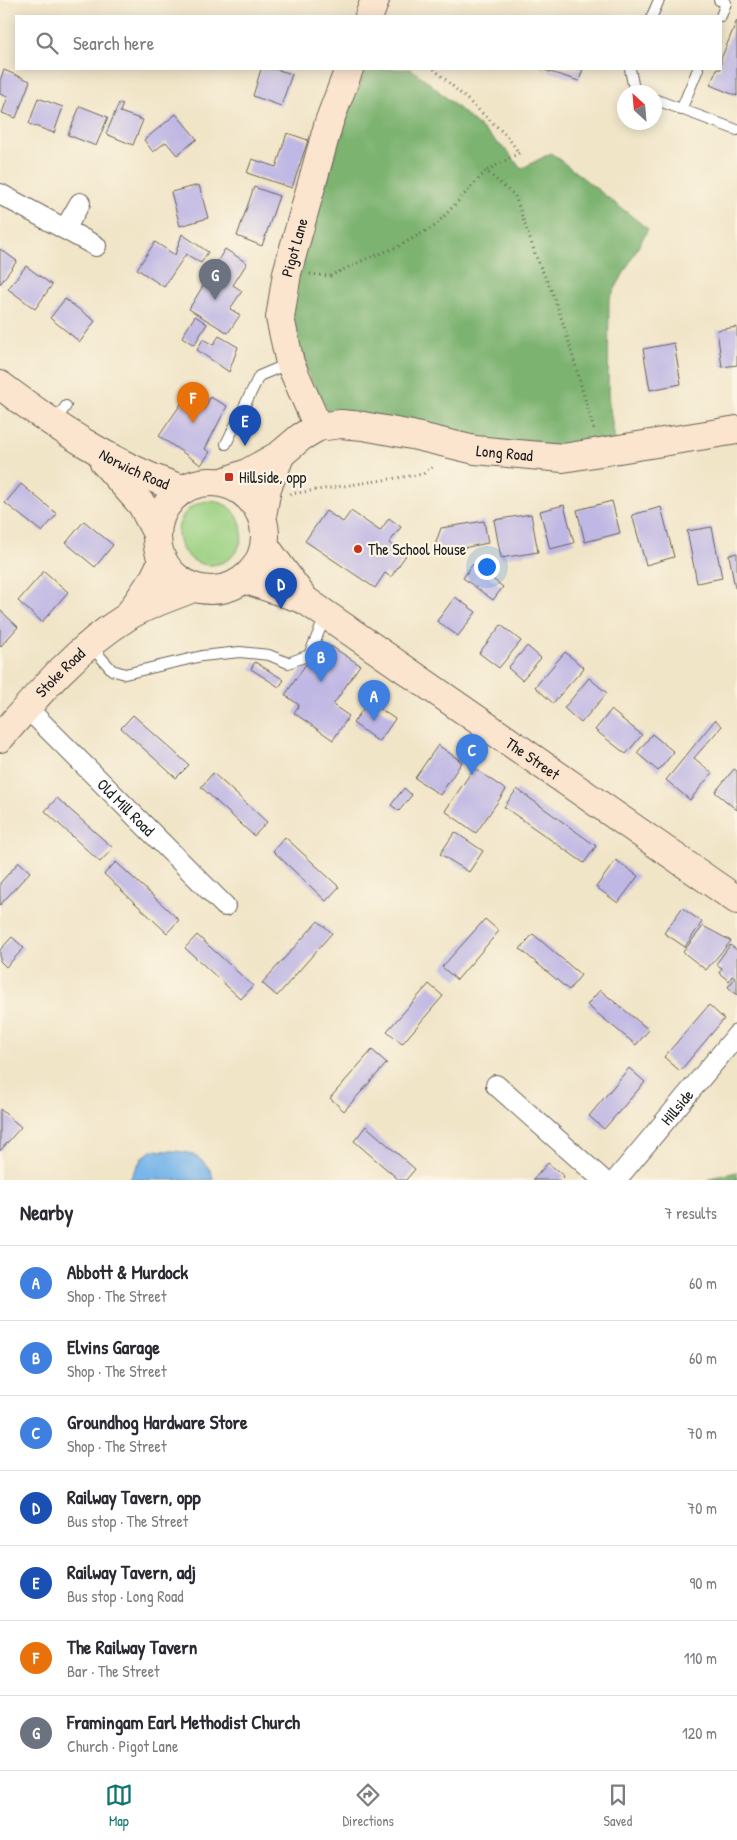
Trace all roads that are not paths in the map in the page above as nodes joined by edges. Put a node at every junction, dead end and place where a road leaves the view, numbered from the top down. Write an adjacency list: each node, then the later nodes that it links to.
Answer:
1 (375, 0): 4 (street)
2 (659, 0): 5 (lane)
3 (719, 0): 6 (lane)
4 (369, 15)
5 (652, 15)
6 (721, 15)
7 (349, 70): 18 (street, Pigot Lane)
8 (630, 70): 10 (lane)
9 (698, 70): 12 (lane)
10 (633, 85)
11 (662, 102): 12 (lane)
12 (681, 110): 13 (lane)
13 (737, 130)
14 (0, 194): 16 (street)
15 (80, 202): 16 (street)
16 (65, 229): 17 (street)
17 (96, 246)
18 (290, 363): 20 (street, Pigot Lane); 23 (lane)
19 (0, 385): 22 (street, Norwich Road)
20 (318, 427): 21 (street, Long Road); 24 (street, Long Road)
21 (737, 430)
22 (88, 444): 26 (street, Norwich Road); 28 (street, Norwich Road)
23 (226, 444)
24 (281, 454): 25 (street, Long Road); 27 (street, Long Road)
25 (223, 482): 26 (street); 27 (street)
26 (182, 489): 28 (street)
27 (262, 516): 29 (street)
28 (156, 532): 30 (street)
29 (265, 546): 31 (street); 33 (street, The Street)
30 (162, 562): 32 (street); 34 (street, Stoke Road)
31 (239, 589): 32 (street); 33 (street, The Street)
32 (199, 595): 34 (street, Stoke Road)
33 (316, 607): 35 (lane); 38 (street, The Street)
34 (128, 616): 35 (street, Stoke Road)
35 (90, 645): 36 (street, Stoke Road)
36 (26, 708): 37 (street, Stoke Road); 39 (street, Old Mill Road)
37 (0, 738)
38 (737, 900)
39 (225, 906)
40 (737, 1035): 43 (street, Hillside)
41 (496, 1086): 42 (street)
42 (603, 1180)
43 (616, 1180)

